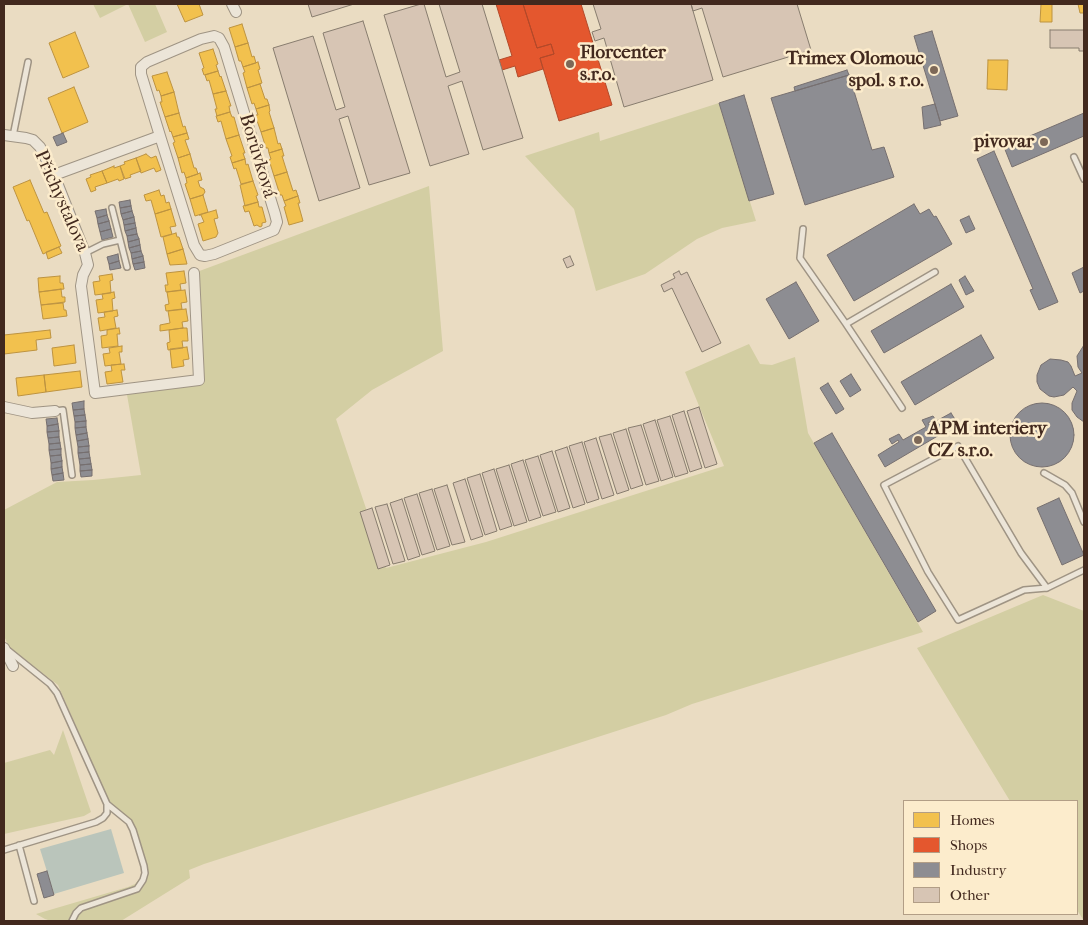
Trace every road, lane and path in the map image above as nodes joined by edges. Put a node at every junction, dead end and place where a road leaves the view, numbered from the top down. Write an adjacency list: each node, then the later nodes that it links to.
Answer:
1 (28, 62): 2 (lane)
2 (9, 136): 5 (street, Přichystalova)
3 (160, 136): 3 (street, Borůvková); 5 (street)
4 (1074, 157): 6 (lane)
5 (54, 175): 10 (street, Přichystalova)
6 (1084, 179)
7 (112, 208): 9 (lane)
8 (803, 229): 14 (lane)
9 (120, 240): 10 (lane); 11 (lane)
10 (86, 257): 12 (street)
11 (127, 267)
12 (194, 272)
13 (935, 272): 14 (lane)
14 (846, 324): 16 (lane)
15 (4, 407): 17 (street)
16 (902, 408)
17 (55, 411): 19 (lane)
18 (1044, 473): 20 (lane)
19 (72, 476)
20 (1084, 522)
21 (1084, 570): 22 (lane)
22 (1047, 588): 22 (lane)
23 (4, 647): 24 (street); 25 (lane)
24 (13, 666)
25 (107, 804): 26 (lane); 29 (lane)
26 (19, 845): 27 (lane); 28 (lane)
27 (4, 850)
28 (34, 901)
29 (72, 921)

